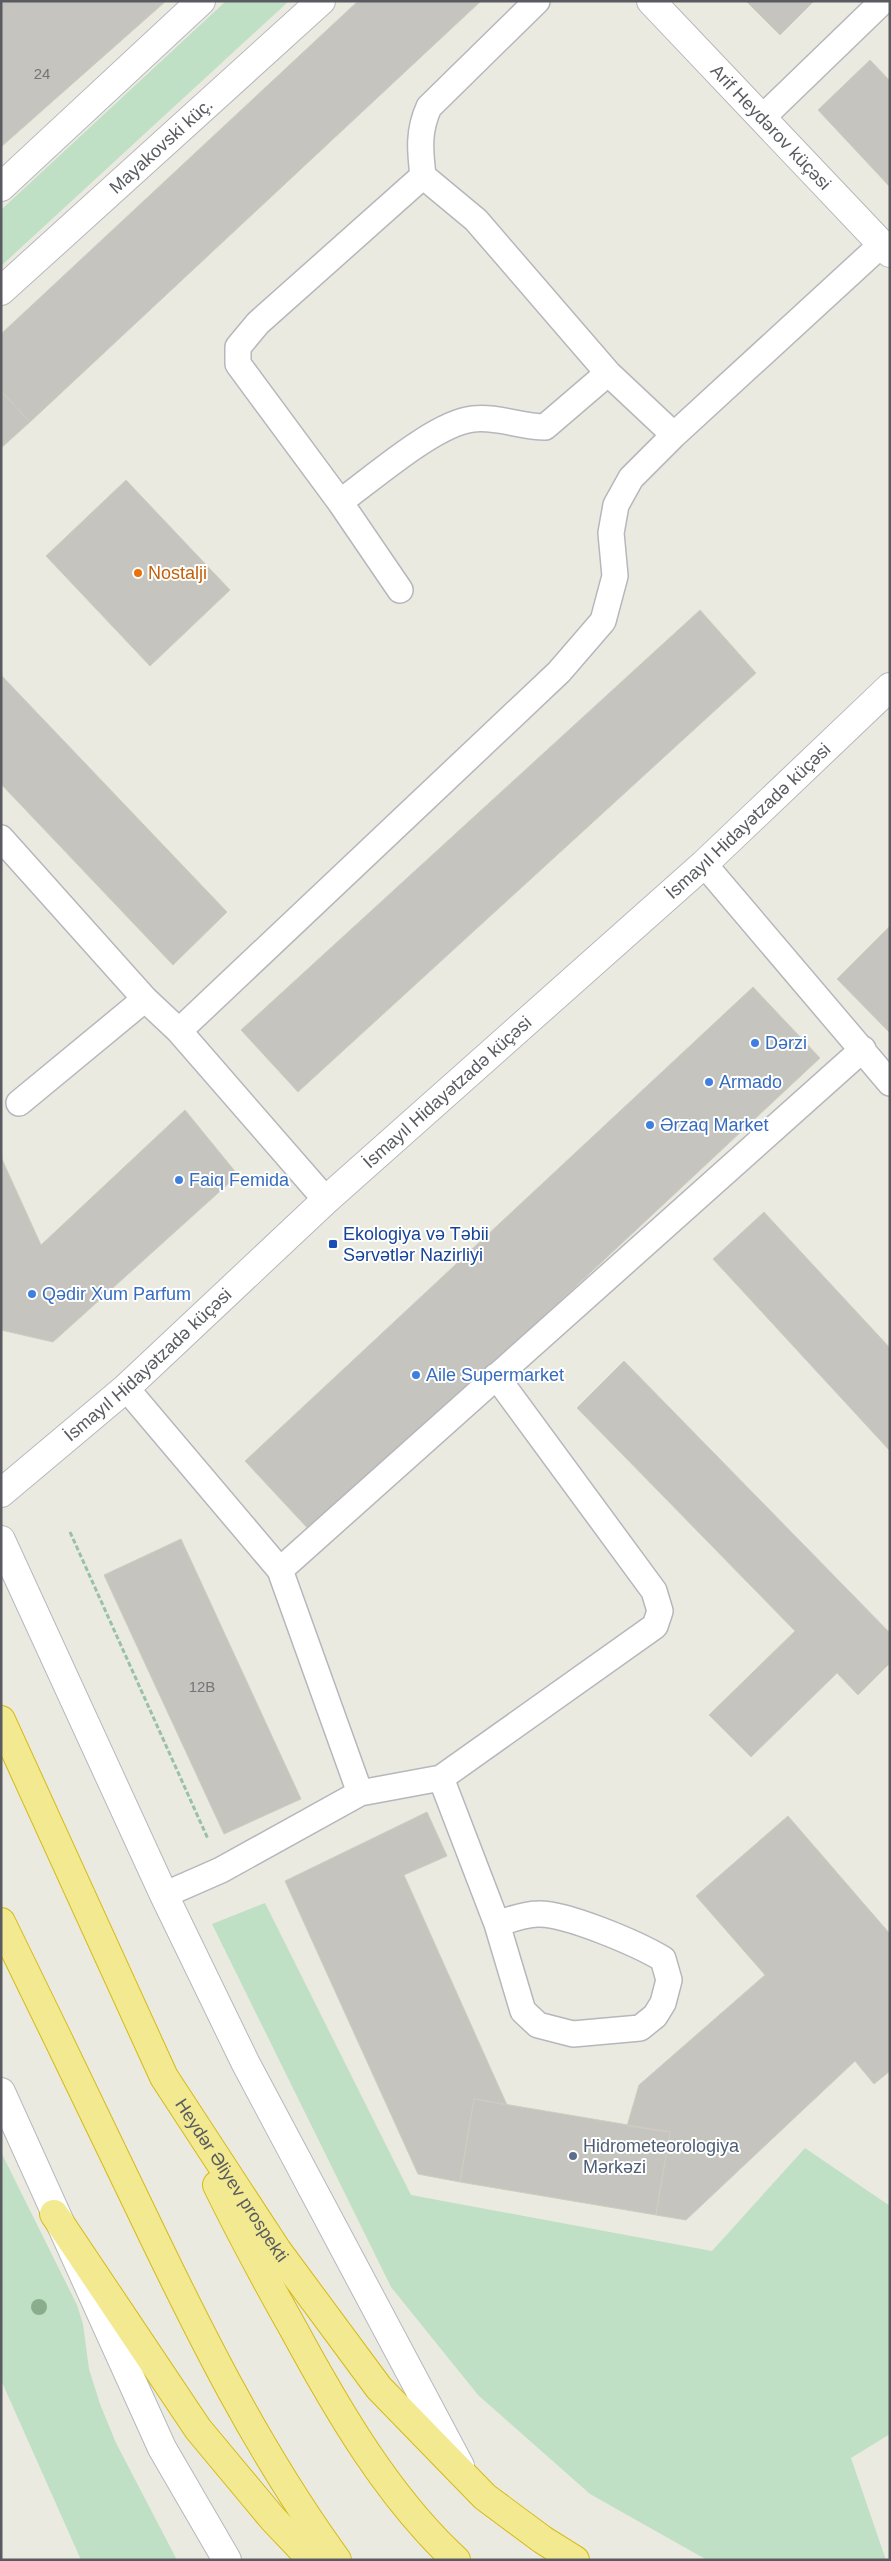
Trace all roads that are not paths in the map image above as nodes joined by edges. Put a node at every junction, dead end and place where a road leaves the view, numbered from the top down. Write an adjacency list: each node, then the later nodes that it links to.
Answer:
1 (201, 1): 8 (street)
2 (321, 1): 10 (street, Mayakovski küç.)
3 (537, 1): 7 (lane)
4 (651, 1): 6 (street, Arif Heydərov küçəsi)
5 (883, 1): 6 (lane)
6 (762, 118): 9 (street, Arif Heydərov küçəsi)
7 (423, 176): 11 (lane); 13 (lane)
8 (1, 187)
9 (886, 248): 12 (lane)
10 (1, 291)
11 (608, 373): 12 (lane); 13 (lane)
12 (674, 435): 19 (lane)
13 (340, 502): 14 (lane)
14 (400, 590)
15 (890, 687): 17 (street, İsmayıl Hidayətzadə küçəsi)
16 (1, 838): 18 (lane)
17 (704, 864): 20 (lane); 23 (street, İsmayıl Hidayətzadə küçəsi)
18 (146, 999): 19 (lane); 22 (lane)
19 (179, 1031): 23 (lane)
20 (863, 1049): 21 (lane); 24 (lane)
21 (889, 1080)
22 (19, 1103)
23 (326, 1200): 25 (street, İsmayıl Hidayətzadə küçəsi)
24 (496, 1376): 28 (lane); 30 (lane)
25 (126, 1388): 26 (street, İsmayıl Hidayətzadə küçəsi); 28 (lane)
26 (1, 1493)
27 (1, 1540): 32 (street)
28 (280, 1570): 31 (lane)
29 (1, 1720): 35 (highway, Heydər Əliyev prospekti)
30 (441, 1778): 31 (lane); 34 (lane)
31 (360, 1793): 32 (lane)
32 (164, 1895): 38 (street)
33 (1, 1922): 41 (highway)
34 (497, 1924): 34 (lane)
35 (164, 2077): 38 (highway, Heydər Əliyev prospekti); 42 (highway)
36 (1, 2092): 37 (street)
37 (54, 2214): 39 (street); 40 (highway)
38 (466, 2479): 43 (highway, Heydər Əliyev prospekti)
39 (227, 2560)
40 (312, 2560)
41 (337, 2560)
42 (456, 2560)
43 (576, 2560)

